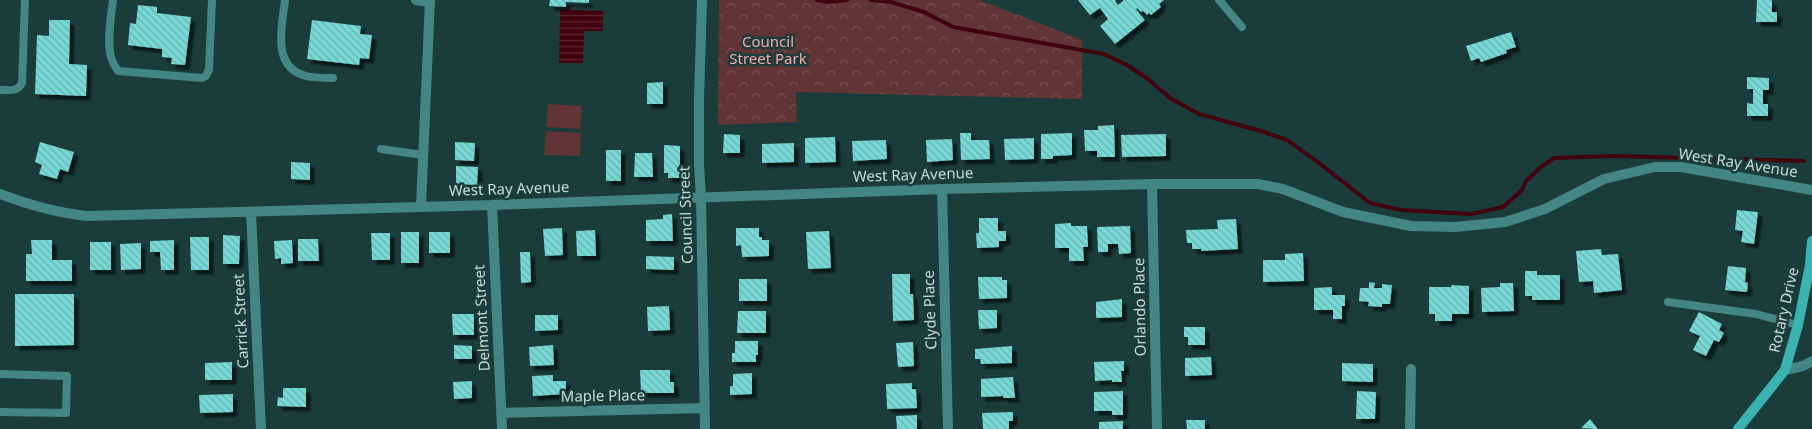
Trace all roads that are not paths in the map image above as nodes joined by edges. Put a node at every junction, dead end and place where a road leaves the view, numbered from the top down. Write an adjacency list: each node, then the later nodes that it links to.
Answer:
1 (24, 0): 11 (lane)
2 (113, 0): 3 (lane)
3 (212, 0)
4 (285, 0): 10 (lane)
5 (416, 0): 8 (street)
6 (702, 0): 18 (street, Council Street)
7 (1219, 0): 9 (lane)
8 (430, 1): 13 (street)
9 (1242, 28)
10 (334, 78)
11 (0, 90)
12 (381, 149): 13 (lane)
13 (423, 155): 20 (street)
14 (1152, 184): 15 (street, West Ray Avenue); 16 (street, West Ray Avenue); 36 (street, Orlando Place)
15 (942, 189): 18 (street, West Ray Avenue); 35 (street, Clyde Place)
16 (1812, 190)
17 (0, 194): 21 (street, West Ray Avenue)
18 (701, 197): 19 (street, West Ray Avenue); 29 (street, Council Street)
19 (492, 205): 20 (street, West Ray Avenue); 31 (street, Delmont Street)
20 (421, 206): 21 (street, West Ray Avenue)
21 (250, 212): 32 (street, Carrick Street)
22 (1812, 242): 24 (street, Rotary Drive)
23 (1668, 302): 24 (lane)
24 (1798, 325): 27 (street, Rotary Drive)
25 (1812, 361): 27 (street)
26 (1411, 369): 37 (street)
27 (1785, 370): 38 (street, Rotary Drive)
28 (0, 374): 30 (lane)
29 (705, 408): 31 (street, Maple Place); 34 (street, Council Street)
30 (0, 412)
31 (502, 413): 33 (street, Delmont Street)
32 (261, 429)
33 (502, 429)
34 (705, 429)
35 (948, 429)
36 (1157, 429)
37 (1410, 429)
38 (1738, 429)

